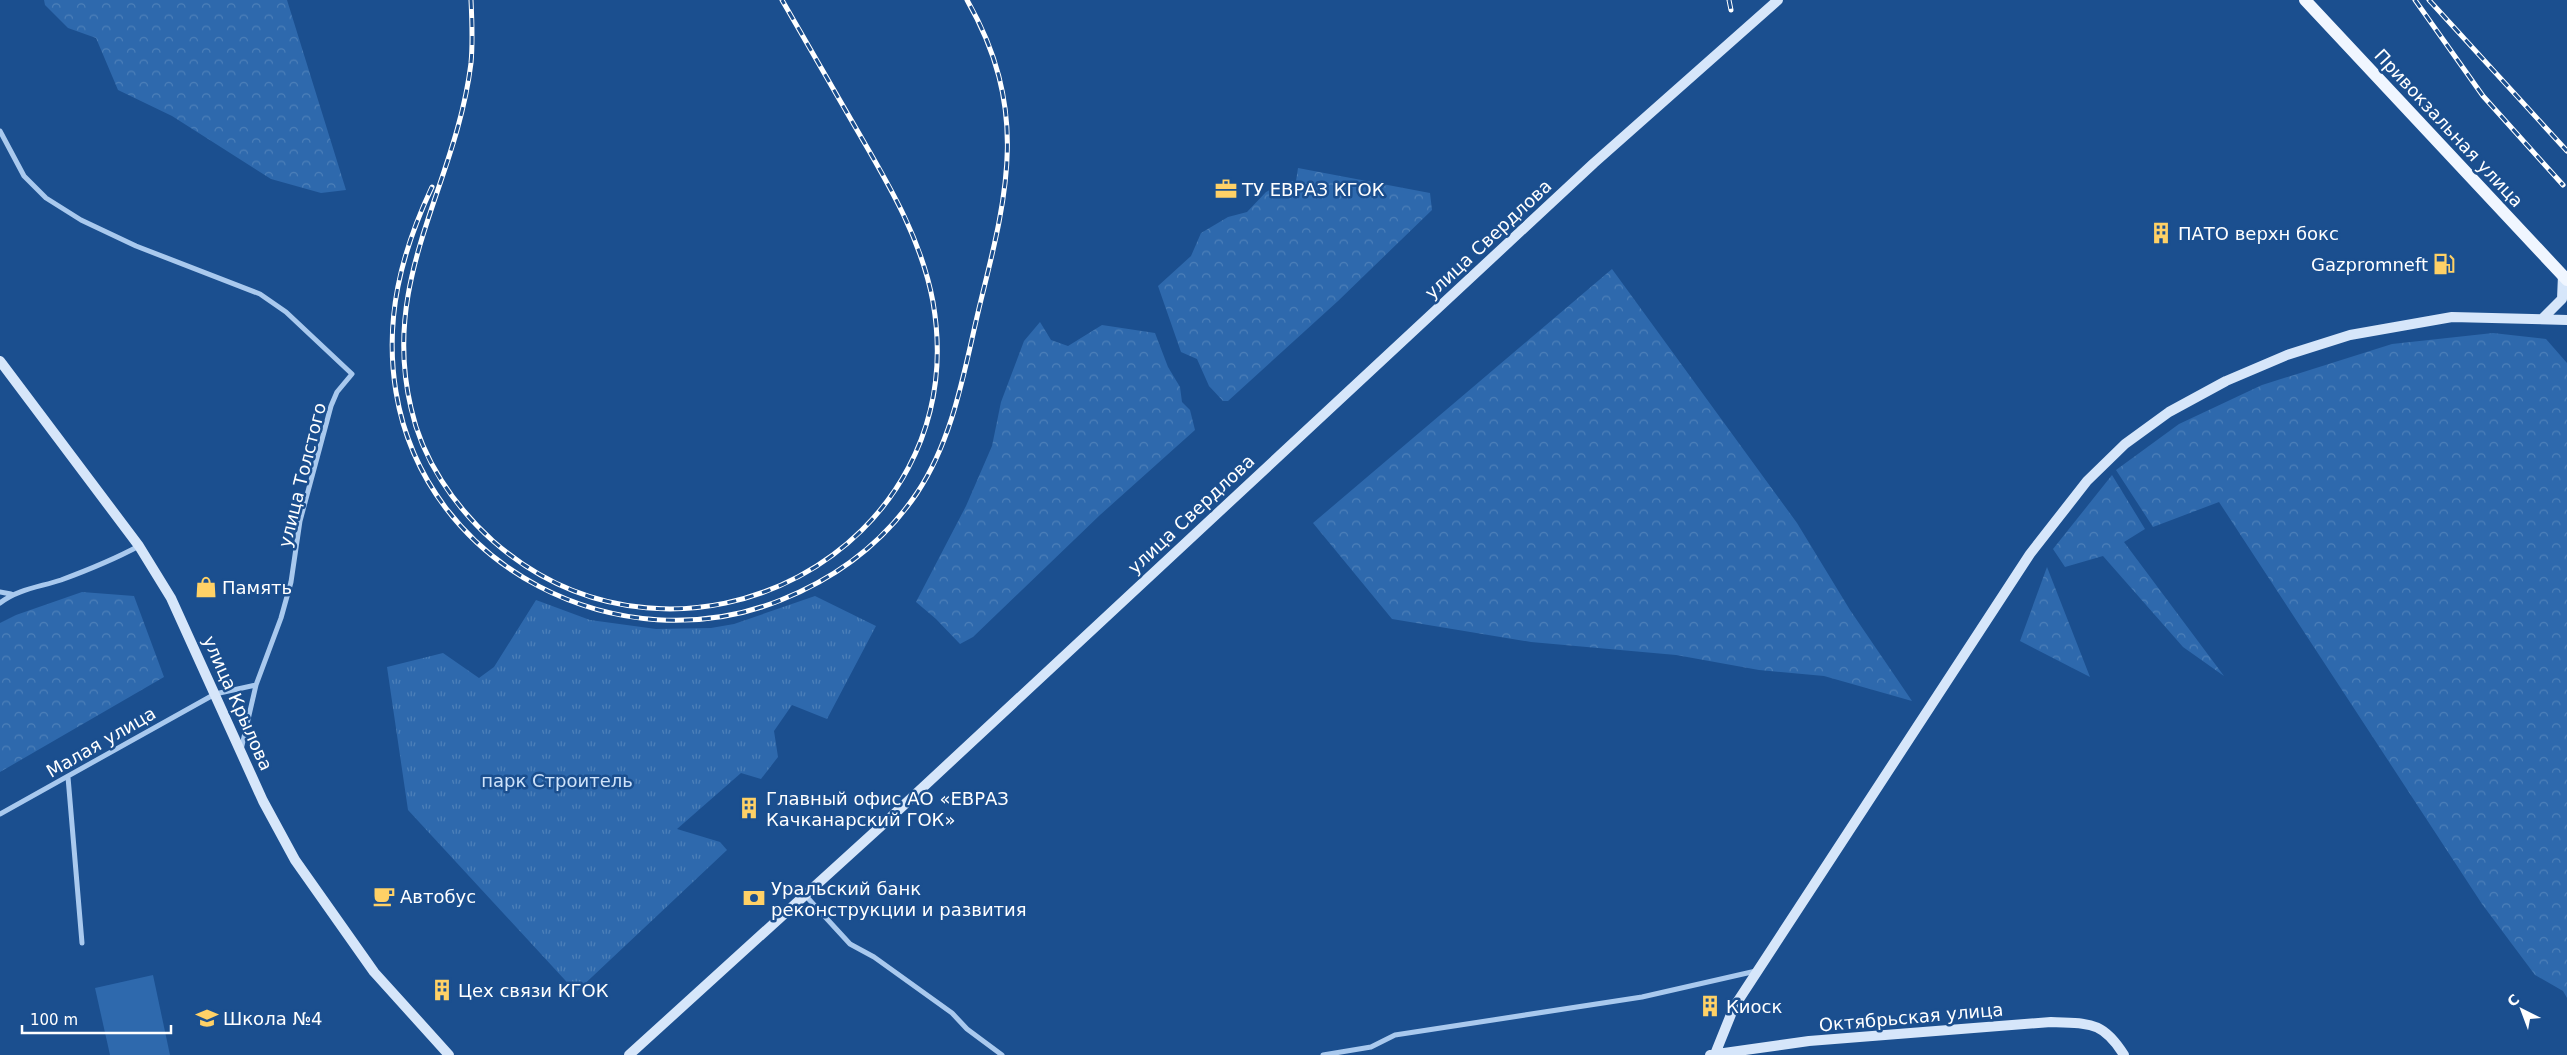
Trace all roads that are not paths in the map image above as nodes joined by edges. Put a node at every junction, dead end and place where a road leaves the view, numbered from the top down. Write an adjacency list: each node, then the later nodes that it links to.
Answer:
1 (1778, 0): 17 (main road, улица Свердлова)
2 (2305, 0): 4 (main road, Привокзальная улица)
3 (0, 131): 12 (street, улица Толстого)
4 (2565, 278): 5 (main road)
5 (2542, 319): 6 (main road); 19 (main road)
6 (2567, 320)
7 (0, 361): 8 (main road, улица Крылова)
8 (139, 546): 10 (street); 13 (main road, улица Крылова)
9 (0, 592): 10 (street)
10 (12, 594): 11 (street)
11 (0, 603)
12 (256, 685): 13 (street, Малая улица); 14 (street, улица Толстого)
13 (215, 694): 14 (main road, улица Крылова); 15 (street, Малая улица)
14 (241, 750): 20 (main road, улица Крылова)
15 (68, 777): 16 (street, Малая улица); 18 (street)
16 (0, 814)
17 (805, 895): 21 (main road, улица Свердлова); 22 (street)
18 (82, 943)
19 (1759, 970): 23 (street); 24 (main road)
20 (449, 1055)
21 (628, 1055)
22 (1002, 1055)
23 (1323, 1055)
24 (1713, 1055): 25 (main road, Октябрьская улица)
25 (2124, 1055)

